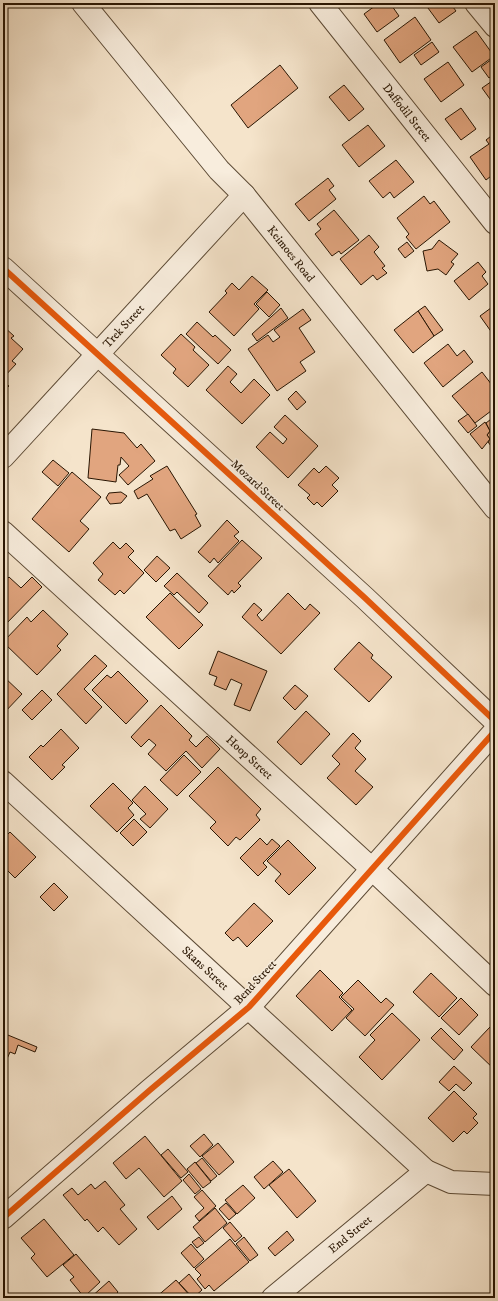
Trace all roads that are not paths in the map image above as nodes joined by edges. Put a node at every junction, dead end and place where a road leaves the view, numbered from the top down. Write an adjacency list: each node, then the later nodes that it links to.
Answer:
1 (83, 3): 5 (street, Keimoes Road)
2 (320, 3): 6 (street, Daffodil Street)
3 (476, 3): 4 (street)
4 (495, 26)
5 (244, 195): 8 (street, Trek Street); 10 (street, Keimoes Road)
6 (495, 223)
7 (3, 268): 8 (street, Mozard Street)
8 (97, 353): 9 (street, Trek Street); 12 (street, Mozard Street)
9 (3, 457)
10 (495, 508)
11 (3, 532): 15 (street, Hoop Street)
12 (495, 721)
13 (495, 730): 15 (street, Bend Street)
14 (3, 782): 17 (street, Skans Street)
15 (372, 869): 16 (street, Hoop Street); 17 (street, Bend Street)
16 (495, 985)
17 (249, 1007): 18 (street, Skans Street); 20 (street, Bend Street)
18 (426, 1171): 19 (street, Skans Street); 21 (street, End Street)
19 (495, 1184)
20 (3, 1218)
21 (273, 1298)

